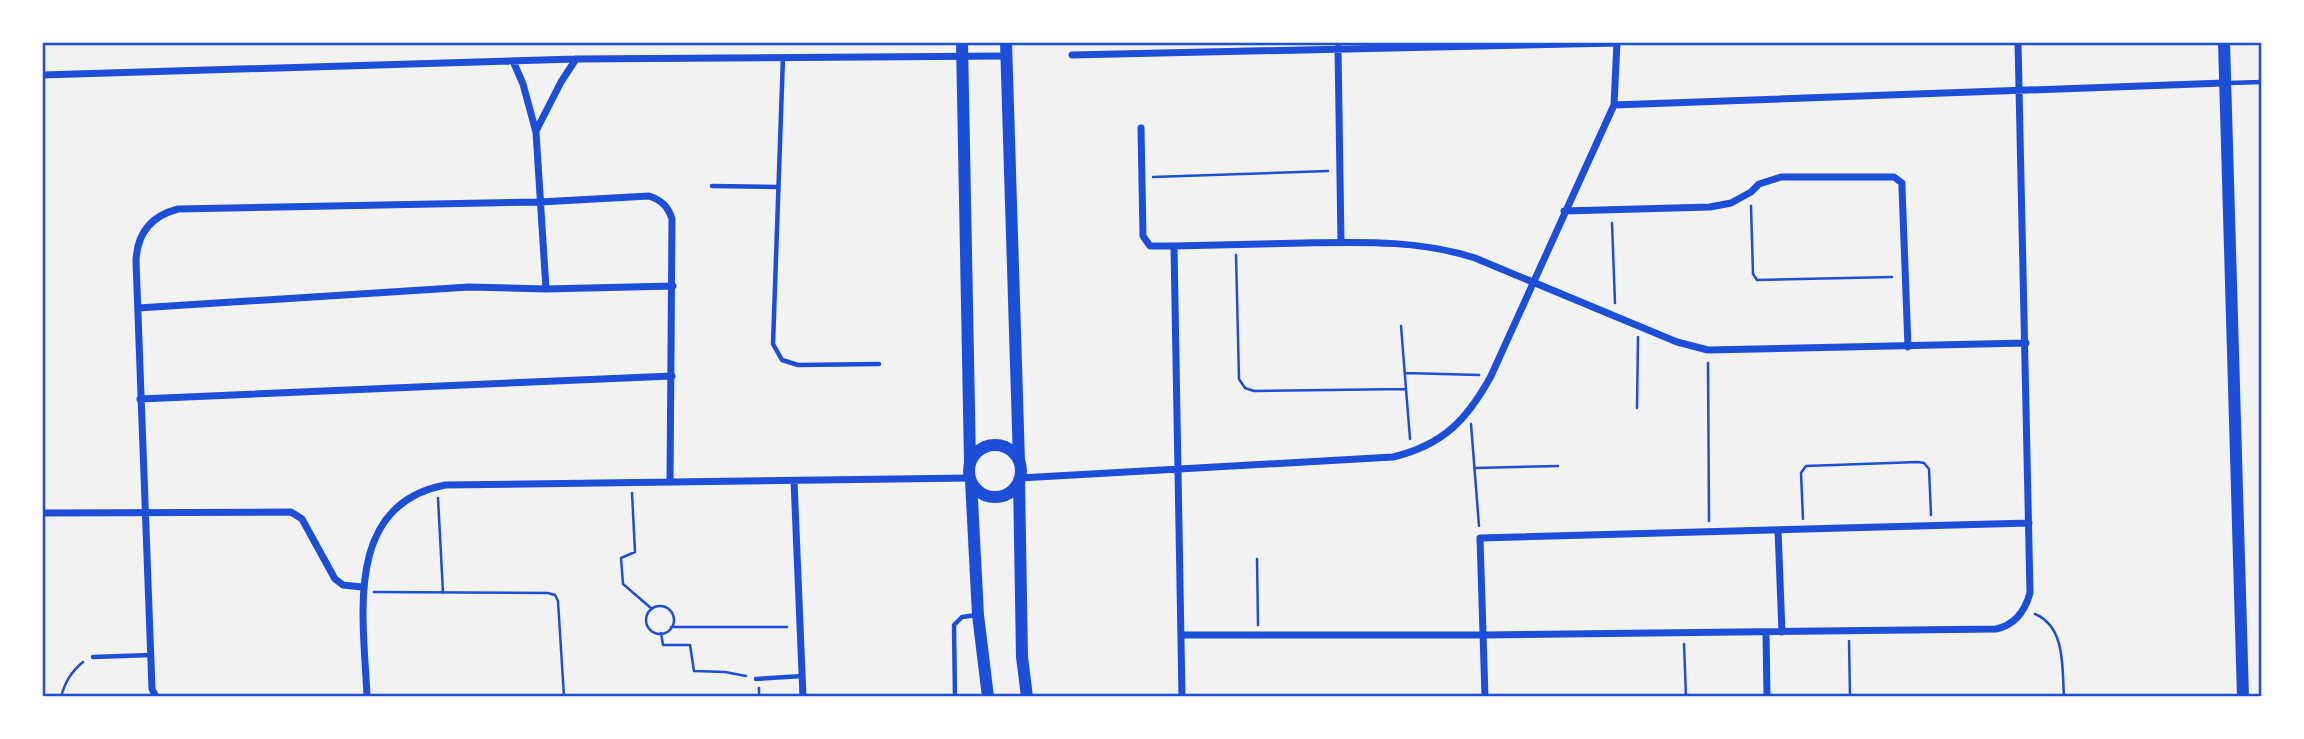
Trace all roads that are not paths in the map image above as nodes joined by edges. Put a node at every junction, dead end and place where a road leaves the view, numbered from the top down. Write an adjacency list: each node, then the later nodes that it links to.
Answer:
1 (962, 42): 10 (street)
2 (1006, 42): 8 (street)
3 (2018, 42): 16 (street)
4 (2224, 42): 15 (street)
5 (1617, 43): 6 (street); 17 (street)
6 (1338, 48): 7 (street); 24 (street)
7 (1072, 55)
8 (1006, 56): 10 (street); 35 (street)
9 (783, 57): 10 (street); 11 (street); 21 (lane)
10 (962, 57): 36 (street)
11 (576, 59): 12 (street); 19 (street)
12 (513, 61): 13 (street); 19 (street)
13 (42, 75)
14 (2262, 82): 15 (lane)
15 (2224, 83): 16 (street); 65 (street)
16 (2018, 89): 17 (street); 30 (street)
17 (1614, 105): 23 (street)
18 (1142, 128): 25 (street)
19 (536, 132): 22 (street)
20 (712, 186): 21 (lane)
21 (778, 187): 32 (lane)
22 (540, 202): 27 (street); 28 (street); 29 (street)
23 (1564, 211): 26 (street); 31 (street)
24 (1341, 242): 25 (street); 26 (street)
25 (1174, 246): 37 (street)
26 (1533, 282): 31 (street); 37 (street)
27 (673, 286): 28 (street); 33 (street)
28 (546, 289): 29 (street)
29 (138, 308): 34 (street)
30 (2026, 343): 31 (street); 44 (street)
31 (1908, 347)
32 (879, 364)
33 (672, 376): 34 (street); 41 (street)
34 (140, 399): 42 (street)
35 (1018, 461): 36 (street); 38 (street)
36 (970, 462): 39 (street)
37 (1177, 469): 38 (street); 50 (street)
38 (1020, 479): 39 (street); 61 (street)
39 (971, 480): 40 (street); 47 (street)
40 (794, 481): 41 (street); 54 (street)
41 (670, 482): 46 (street)
42 (145, 511): 43 (street); 46 (street); 52 (street)
43 (42, 513)
44 (2029, 523): 45 (street); 49 (street)
45 (1778, 530): 49 (street); 51 (street)
46 (363, 590): 57 (street)
47 (978, 615): 59 (lane); 60 (street)
48 (1766, 632): 49 (street); 51 (street); 64 (street)
49 (1782, 632)
50 (1181, 635): 51 (street); 62 (street)
51 (1483, 635): 63 (street)
52 (151, 655): 53 (lane); 56 (street)
53 (93, 657)
54 (803, 677): 55 (lane); 58 (street)
55 (756, 679)
56 (156, 697)
57 (367, 697)
58 (803, 697)
59 (955, 697)
60 (988, 697)
61 (1027, 697)
62 (1182, 697)
63 (1485, 697)
64 (1766, 697)
65 (2243, 697)

